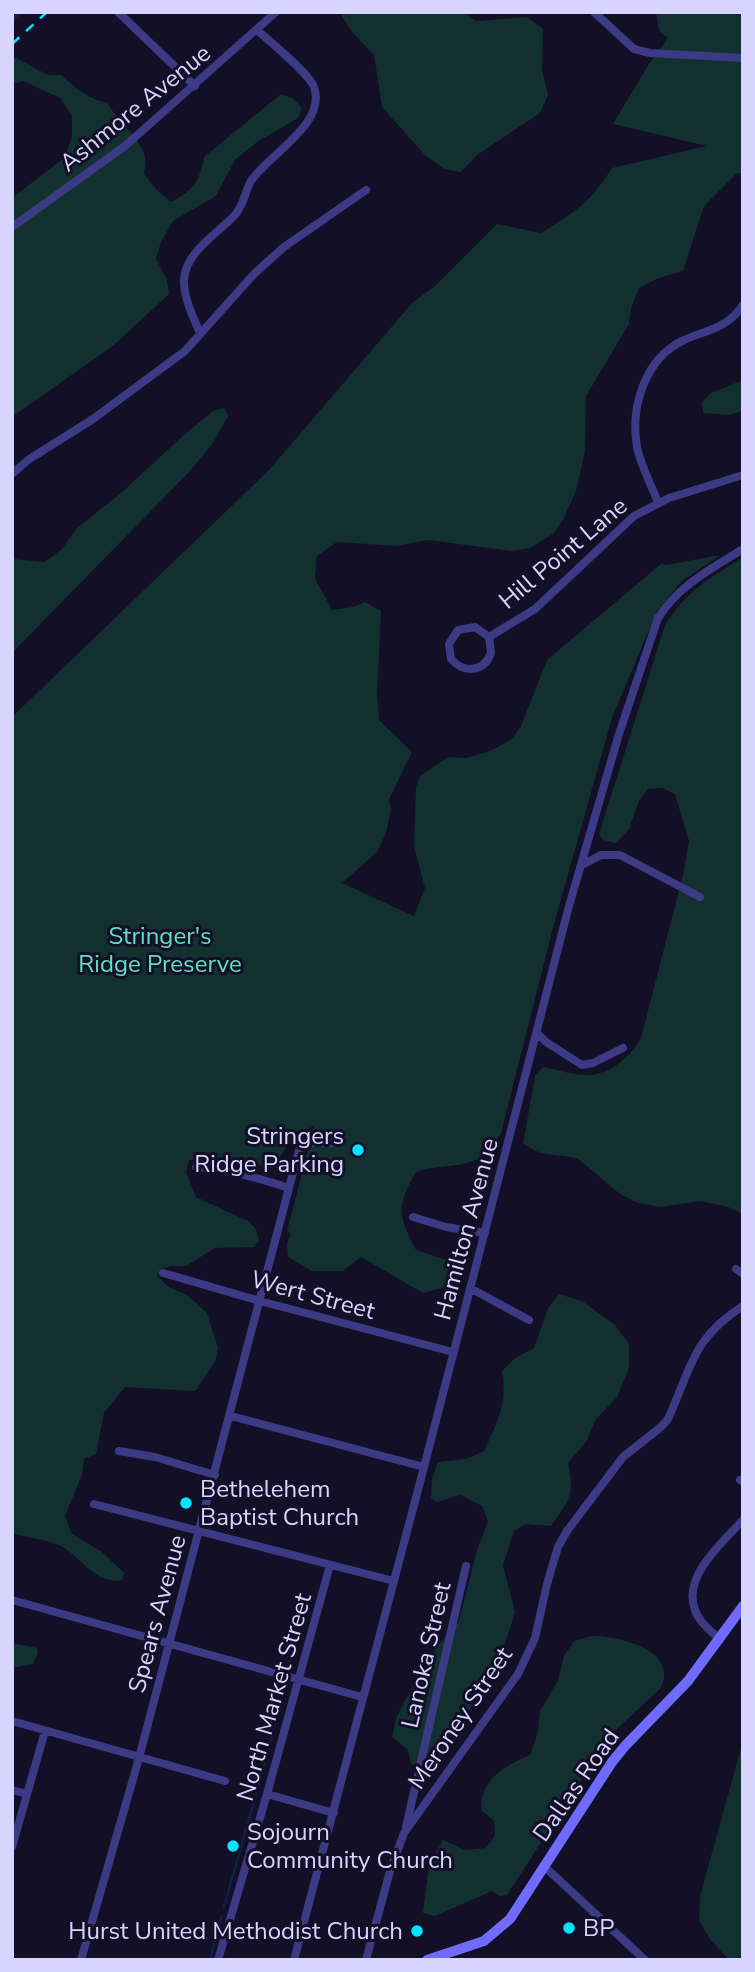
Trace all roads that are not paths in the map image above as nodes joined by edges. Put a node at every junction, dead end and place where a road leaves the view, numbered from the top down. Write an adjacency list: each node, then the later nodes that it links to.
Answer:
1 (118, 12): 6 (street)
2 (276, 12): 4 (street, Ashmore Avenue)
3 (594, 12): 5 (street)
4 (257, 30): 6 (street, Ashmore Avenue); 10 (street)
5 (743, 58)
6 (195, 86): 8 (street, Ashmore Avenue)
7 (366, 190): 10 (street)
8 (12, 227)
9 (743, 305): 13 (street)
10 (200, 332): 11 (street)
11 (12, 474)
12 (743, 475): 13 (street, Hill Point Lane)
13 (658, 502): 15 (street, Hill Point Lane)
14 (743, 549): 16 (street, Hamilton Avenue)
15 (489, 637): 15 (street, Hill Point Lane)
16 (582, 865): 17 (street); 18 (street, Hamilton Avenue)
17 (701, 897)
18 (537, 1033): 19 (street); 24 (street, Hamilton Avenue)
19 (623, 1048)
20 (332, 1143): 22 (street, Spears Avenue)
21 (196, 1167): 22 (street)
22 (289, 1188): 27 (street, Spears Avenue)
23 (413, 1217): 24 (street)
24 (485, 1233): 26 (street, Hamilton Avenue)
25 (163, 1273): 27 (street, Wert Street)
26 (470, 1288): 29 (street); 30 (street, Hamilton Avenue)
27 (260, 1301): 30 (street, Wert Street); 31 (street, Spears Avenue)
28 (743, 1306): 55 (street, Meroney Street)
29 (529, 1320)
30 (453, 1352): 33 (street, Hamilton Avenue)
31 (231, 1416): 33 (street); 34 (street, Spears Avenue)
32 (119, 1451): 34 (street)
33 (424, 1467): 40 (street, Hamilton Avenue)
34 (215, 1475): 37 (street, Spears Avenue)
35 (94, 1504): 37 (street)
36 (743, 1520): 43 (street)
37 (199, 1531): 38 (street); 44 (street, Spears Avenue)
38 (330, 1565): 40 (street); 45 (street, North Market Street)
39 (466, 1566): 55 (street, Lanoka Street)
40 (394, 1581): 46 (street, Hamilton Avenue)
41 (12, 1600): 44 (street)
42 (743, 1606): 43 (street, Dallas Road)
43 (720, 1640): 57 (street, Dallas Road)
44 (168, 1645): 45 (street); 49 (street, Spears Avenue)
45 (299, 1680): 46 (street); 53 (street, North Market Street)
46 (362, 1697): 54 (street, Hamilton Avenue)
47 (12, 1721): 48 (street)
48 (45, 1731): 49 (street); 52 (street)
49 (139, 1758): 50 (street); 58 (street, Spears Avenue)
50 (225, 1781)
51 (12, 1790): 52 (street)
52 (27, 1794): 56 (street)
53 (267, 1794): 54 (street); 59 (street, North Market Street)
54 (334, 1813): 60 (street, Hamilton Avenue)
55 (404, 1833): 61 (street, Meroney Street)
56 (12, 1847)
57 (545, 1867): 62 (street, Dallas Road); 63 (street)
58 (81, 1960)
59 (218, 1960)
60 (294, 1960)
61 (366, 1960)
62 (427, 1960)
63 (645, 1960)

